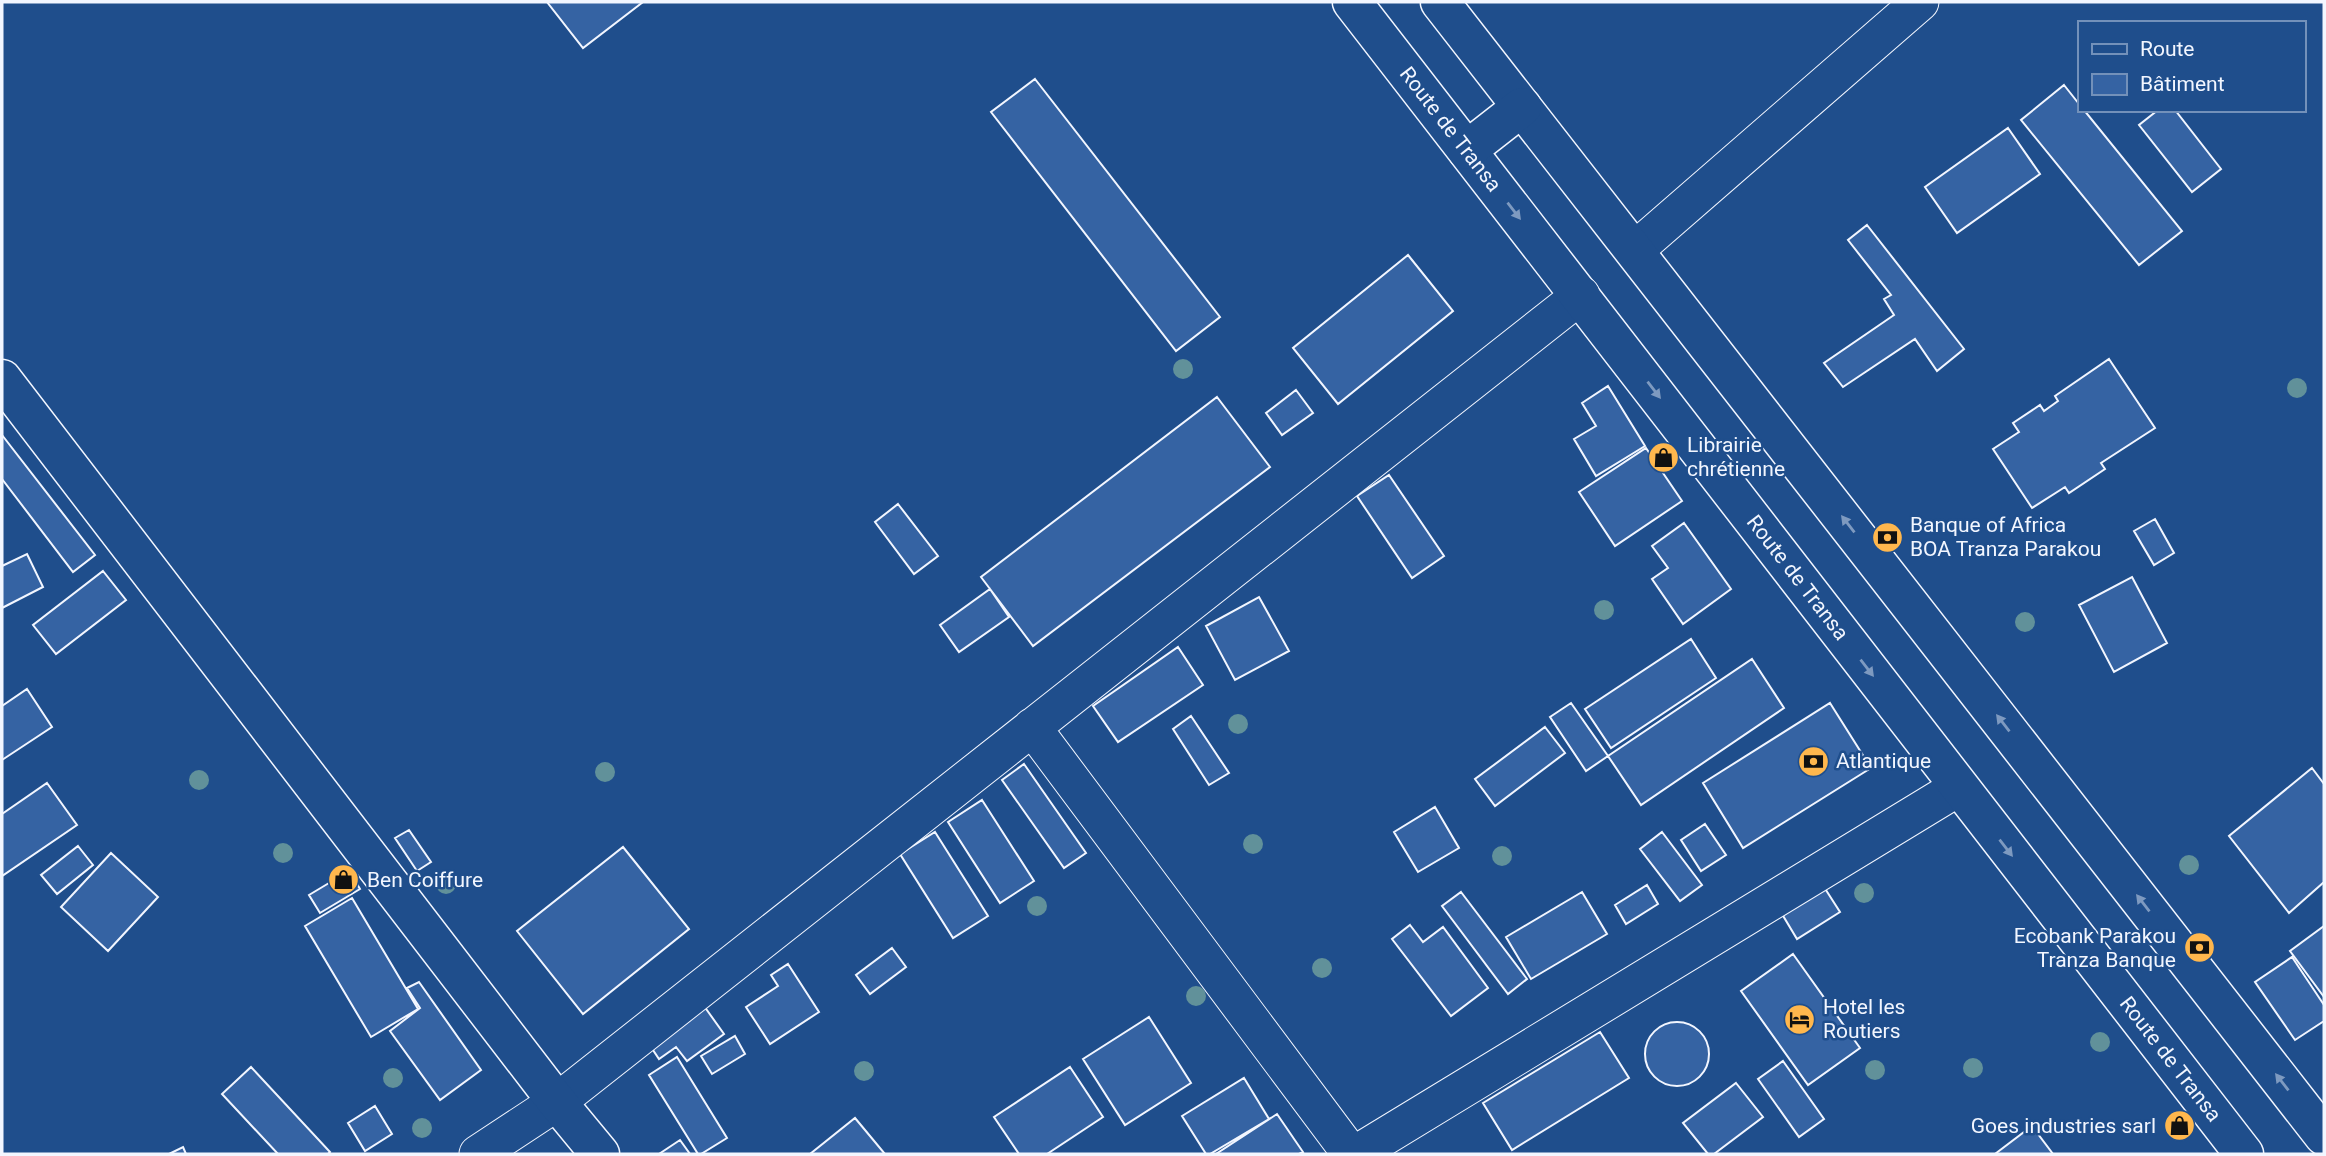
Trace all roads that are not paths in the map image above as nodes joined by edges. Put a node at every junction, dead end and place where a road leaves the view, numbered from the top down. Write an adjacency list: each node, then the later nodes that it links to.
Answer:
1 (1352, 2): 5 (main road, Route de Transa)
2 (1440, 2): 4 (main road)
3 (1920, 2): 6 (street)
4 (1522, 107): 5 (main road); 6 (main road)
5 (1467, 150): 7 (main road, Route de Transa, one-way to 7)
6 (1635, 250): 12 (main road, one-way to 6)
7 (1581, 295): 9 (street); 10 (main road, Route de Transa, one-way to 10)
8 (2, 379): 11 (main road)
9 (1032, 727): 11 (street); 15 (street)
10 (1959, 787): 15 (street); 16 (main road, Route de Transa, one-way to 16)
11 (557, 1102): 13 (street); 14 (main road)
12 (2324, 1136)
13 (478, 1154)
14 (600, 1154)
15 (1353, 1154)
16 (2245, 1154)

